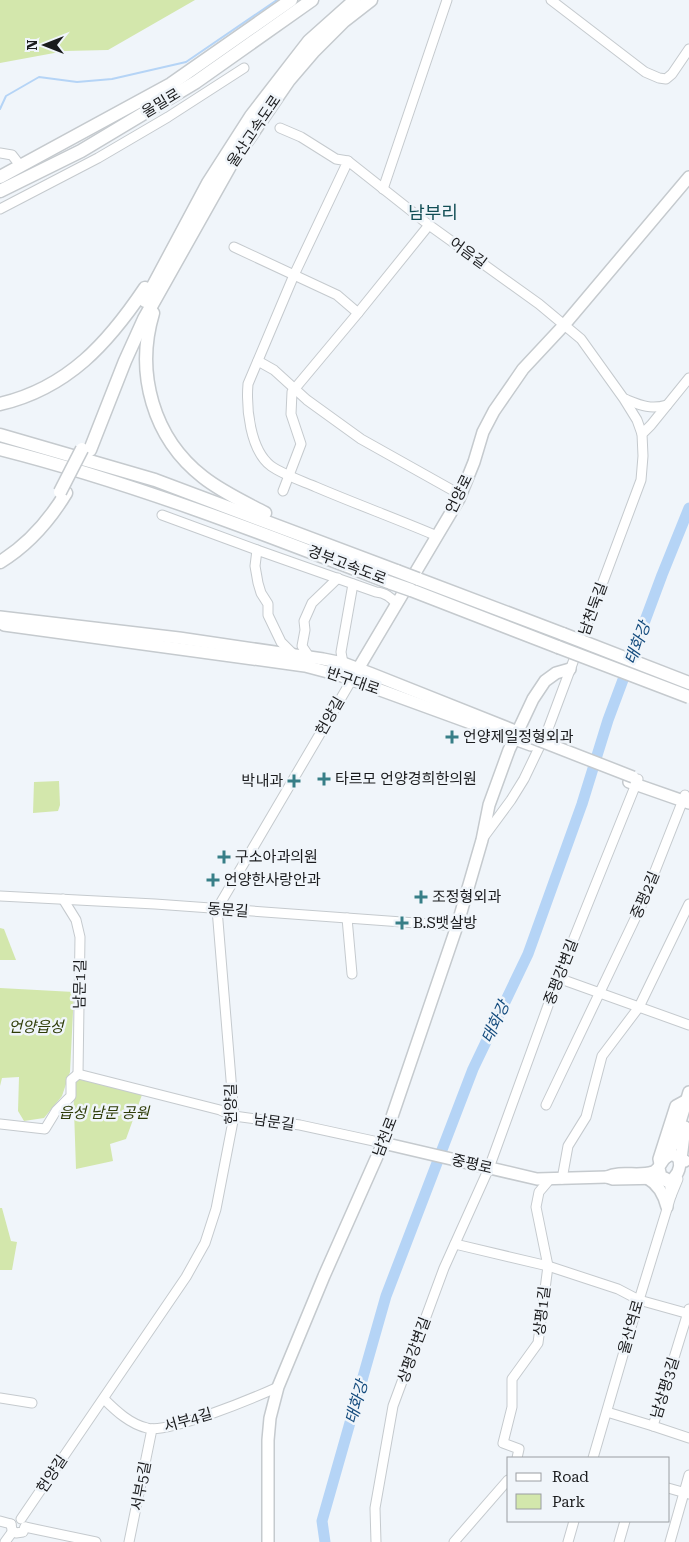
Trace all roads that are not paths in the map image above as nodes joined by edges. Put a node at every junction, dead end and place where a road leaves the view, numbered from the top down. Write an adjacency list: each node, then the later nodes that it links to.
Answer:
1 (291, 0): 13 (highway, 울밀로)
2 (312, 0): 16 (highway, 울밀로)
3 (355, 0): 19 (highway, 울산고속도로)
4 (371, 0): 22 (highway, 울산고속도로)
5 (447, 0): 15 (street)
6 (551, 0): 7 (street)
7 (689, 49)
8 (244, 68): 17 (street)
9 (280, 128): 11 (street, 어음길)
10 (0, 153): 12 (street)
11 (348, 161): 15 (street, 어음길); 21 (street)
12 (19, 164)
13 (0, 177)
14 (689, 177): 24 (main road, 언양로)
15 (383, 189): 18 (street, 어음길)
16 (0, 191)
17 (0, 208)
18 (429, 225): 23 (street); 24 (street, 어음길)
19 (173, 246): 29 (highway); 34 (highway)
20 (234, 247): 21 (street)
21 (294, 274): 23 (street); 25 (street)
22 (164, 283): 34 (highway); 41 (highway)
23 (358, 313): 27 (street)
24 (565, 324): 28 (street); 38 (main road, 언양로)
25 (258, 361): 27 (street); 35 (street)
26 (689, 378): 30 (street)
27 (294, 388): 35 (street); 38 (street)
28 (624, 399): 30 (street); 31 (street)
29 (0, 404)
30 (667, 405): 31 (street)
31 (642, 434): 54 (street, 남천둑길)
32 (0, 435): 41 (highway, 경부고속도로)
33 (0, 449): 57 (highway, 경부고속도로, bridge)
34 (86, 450): 37 (highway, bridge)
35 (289, 475): 36 (street); 40 (street)
36 (282, 491)
37 (63, 492): 43 (highway); 44 (highway)
38 (460, 496): 40 (main road, 언양로)
39 (162, 515): 42 (street)
40 (437, 536): 47 (main road, 언양로)
41 (316, 539): 56 (highway, 경부고속도로, bridge)
42 (257, 550): 45 (street); 50 (street)
43 (0, 553)
44 (0, 562)
45 (338, 578): 46 (street); 51 (street)
46 (353, 584): 47 (street); 52 (street)
47 (397, 604): 53 (main road, 언양로)
48 (0, 616): 50 (main road, 반구대로)
49 (0, 624): 55 (main road, 반구대로)
50 (293, 654): 51 (main road, 반구대로)
51 (308, 655): 52 (main road, 반구대로)
52 (343, 663): 53 (main road, 반구대로)
53 (358, 669): 55 (street, 헌양길); 58 (main road, 반구대로)
54 (570, 669): 58 (main road, 남천로); 61 (street, 남천둑길)
55 (352, 680): 58 (main road, 반구대로); 65 (street, 헌양길)
56 (689, 683)
57 (689, 697)
58 (515, 735): 59 (main road, 반구대로, bridge); 61 (main road, 남천로)
59 (634, 780): 60 (main road); 69 (street, 중평강변길)
60 (686, 798): 70 (street, 중평2길)
61 (482, 840): 67 (main road, 남천로)
62 (0, 896): 63 (street, 동문길)
63 (63, 899): 65 (street, 동문길); 73 (street, 남문1길)
64 (689, 904): 71 (street)
65 (217, 909): 66 (street, 동문길); 76 (street, 헌양길)
66 (347, 918): 67 (street, 동문길); 68 (street)
67 (457, 926): 79 (main road, 남천로)
68 (352, 974)
69 (558, 978): 70 (street); 81 (street, 중평강변길)
70 (600, 993): 71 (street); 75 (street, 중평2길)
71 (638, 1006): 72 (street); 86 (street)
72 (689, 1025)
73 (78, 1074): 76 (street, 남문길); 78 (street, 남문1길)
74 (688, 1096): 82 (main road)
75 (546, 1105)
76 (234, 1116): 79 (street, 남문길); 94 (street, 헌양길)
77 (688, 1122): 80 (main road)
78 (0, 1124)
79 (384, 1143): 81 (main road, 중평로); 92 (main road, 남천로)
80 (685, 1160): 82 (main road)
81 (485, 1167): 85 (main road, 중평로); 88 (street, 상평강변길)
82 (671, 1172): 83 (main road); 84 (main road); 87 (street)
83 (606, 1177): 84 (main road); 86 (main road, 중평로)
84 (647, 1178): 87 (main road)
85 (550, 1179): 86 (main road, 중평로); 89 (street, 상평1길)
86 (562, 1179)
87 (669, 1201): 90 (street, 울산역로)
88 (454, 1244): 89 (street); 115 (street, 상평강변길)
89 (548, 1266): 90 (street); 100 (street, 상평1길)
90 (639, 1300): 91 (street); 96 (street, 울산역로)
91 (688, 1312): 97 (street, 남상평3길)
92 (278, 1387): 98 (street, 서부4길); 114 (main road, 남천로)
93 (0, 1398): 95 (street)
94 (104, 1398): 98 (street, 서부4길); 109 (street, 헌양길)
95 (32, 1403)
96 (607, 1412): 97 (street); 101 (street, 울산역로)
97 (653, 1426): 99 (street, 남상평3길)
98 (152, 1429): 113 (street, 서부5길)
99 (689, 1438)
100 (517, 1457)
101 (593, 1457)
102 (689, 1475): 105 (street)
103 (507, 1481): 116 (street)
104 (669, 1488): 105 (street)
105 (686, 1494): 119 (street)
106 (0, 1521): 110 (street)
107 (574, 1522): 117 (street)
108 (625, 1522): 118 (street)
109 (23, 1523): 110 (street); 110 (street); 112 (street)
110 (12, 1527): 111 (street)
111 (5, 1542)
112 (96, 1542)
113 (129, 1542)
114 (268, 1542)
115 (376, 1542)
116 (454, 1542)
117 (568, 1542)
118 (619, 1542)
119 (670, 1542)

